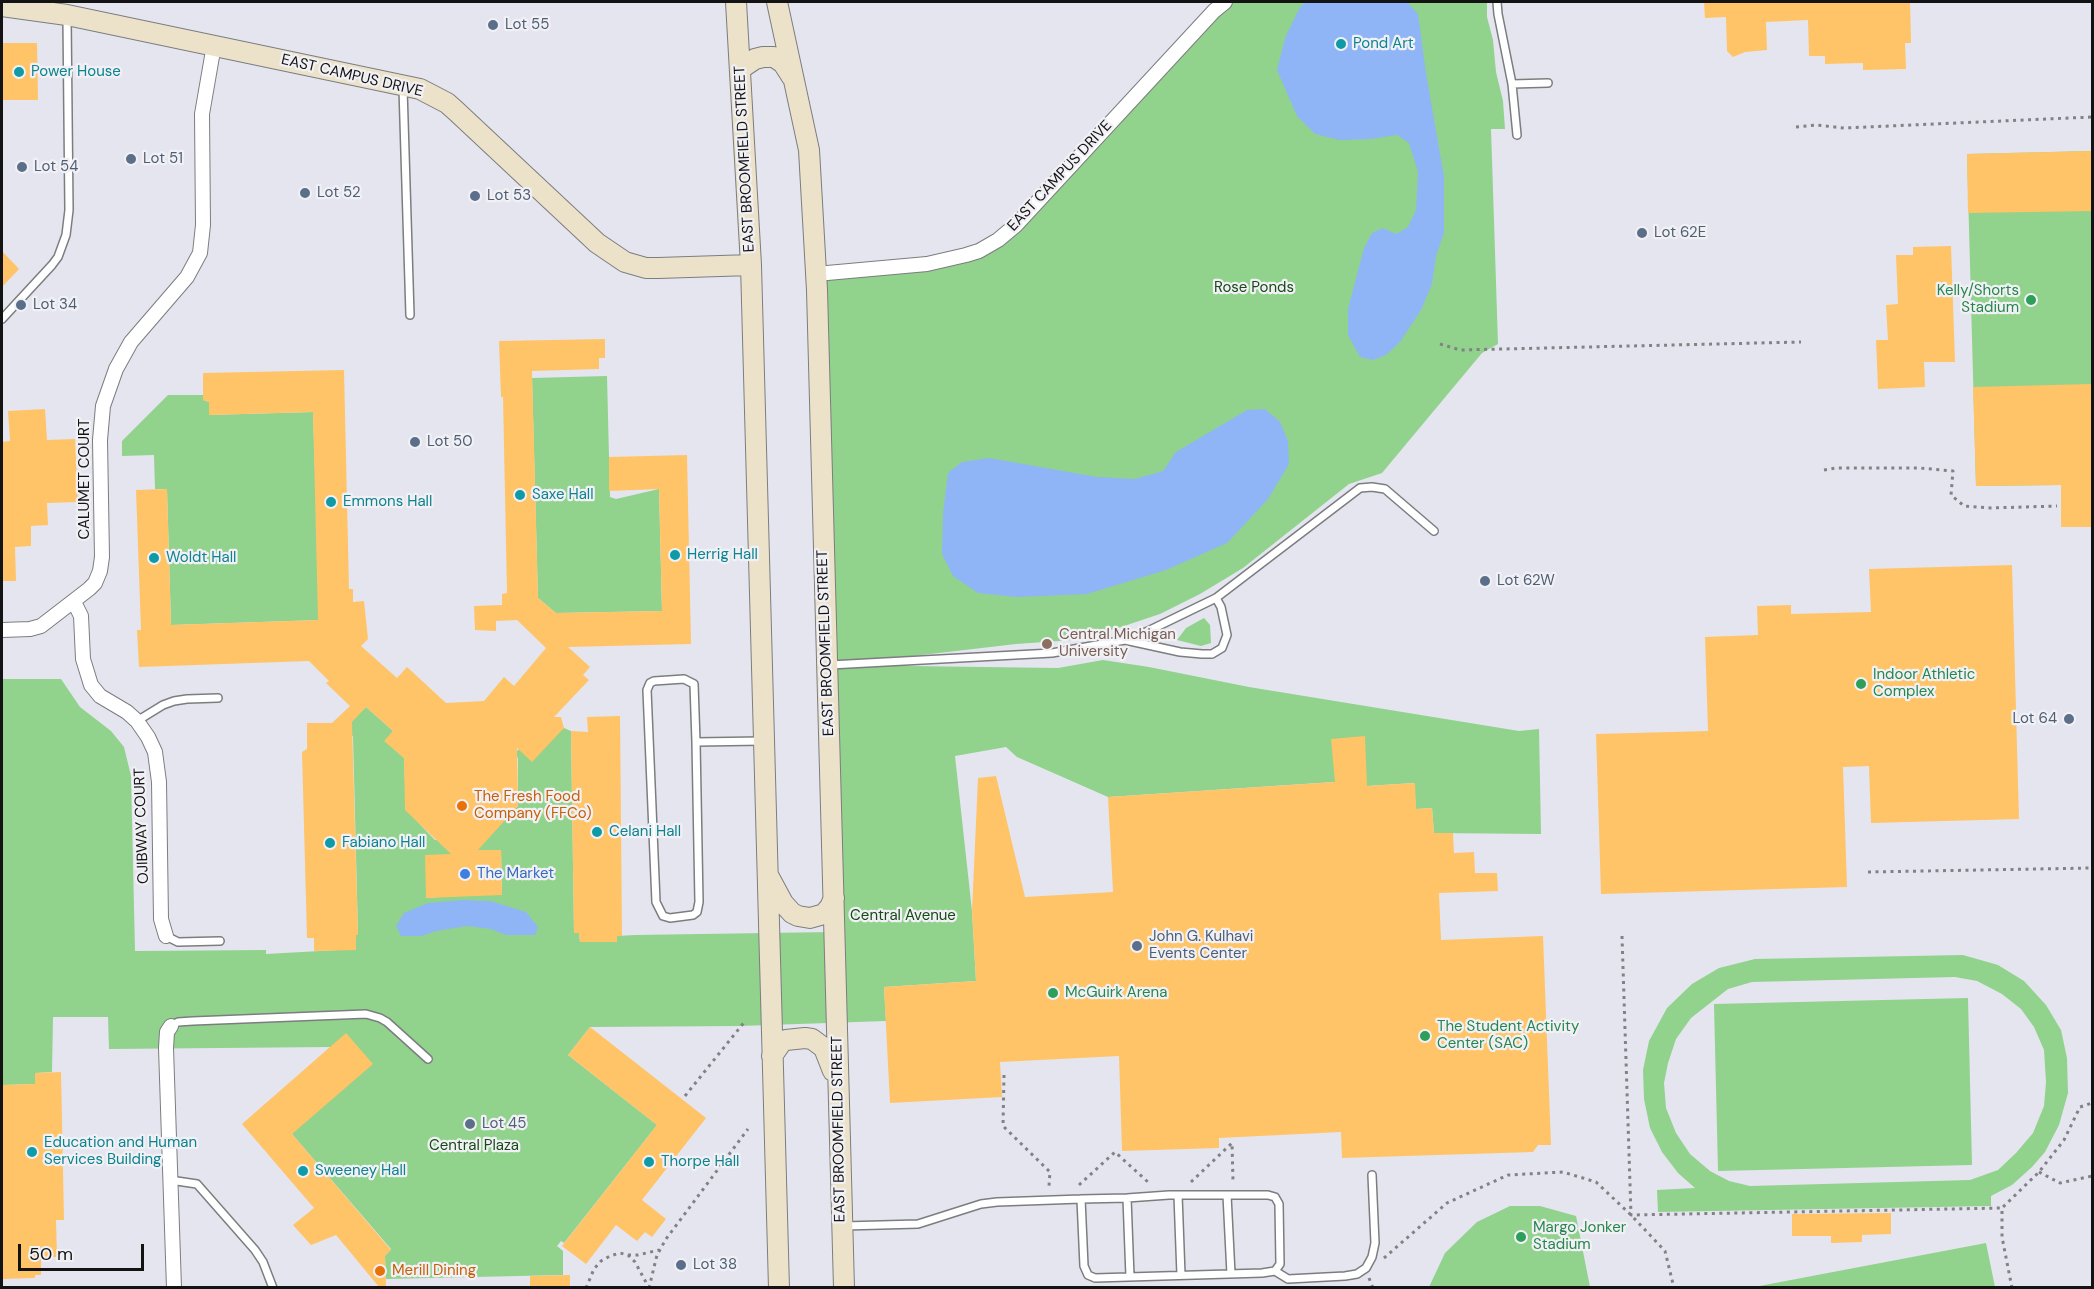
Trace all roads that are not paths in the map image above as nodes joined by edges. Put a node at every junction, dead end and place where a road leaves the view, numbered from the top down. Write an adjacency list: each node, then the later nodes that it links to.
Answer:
1 (736, 2): 8 (main road, EAST BROOMFIELD STREET)
2 (777, 2): 9 (main road, EAST BROOMFIELD STREET)
3 (1225, 2): 15 (street, EAST CAMPUS DRIVE)
4 (1497, 2): 11 (lane)
5 (2, 6): 6 (main road, EAST CAMPUS DRIVE)
6 (67, 15): 7 (main road, EAST CAMPUS DRIVE); 17 (lane)
7 (214, 45): 12 (main road, EAST CAMPUS DRIVE); 20 (street, CALUMET COURT)
8 (741, 69): 9 (main road); 14 (main road, EAST BROOMFIELD STREET)
9 (795, 82): 15 (main road, EAST BROOMFIELD STREET)
10 (1548, 83): 11 (lane)
11 (1512, 84): 13 (lane)
12 (403, 85): 14 (main road, EAST CAMPUS DRIVE); 16 (lane)
13 (1517, 135)
14 (751, 265): 26 (main road, EAST BROOMFIELD STREET)
15 (816, 274): 23 (main road, EAST BROOMFIELD STREET)
16 (410, 315)
17 (2, 319)
18 (1434, 531): 19 (lane)
19 (1216, 598): 22 (lane); 22 (lane)
20 (74, 602): 21 (street, CALUMET COURT); 25 (street, OJIBWAY COURT)
21 (2, 630)
22 (1125, 640): 23 (lane)
23 (827, 665): 29 (main road, EAST BROOMFIELD STREET)
24 (218, 698): 25 (lane)
25 (137, 721): 30 (street, OJIBWAY COURT)
26 (762, 741): 27 (lane); 28 (main road, EAST BROOMFIELD STREET)
27 (696, 742): 27 (lane)
28 (766, 872): 29 (main road); 33 (main road, EAST BROOMFIELD STREET)
29 (834, 898): 35 (main road, EAST BROOMFIELD STREET)
30 (166, 936): 31 (lane)
31 (220, 941)
32 (171, 1026): 34 (lane); 37 (street)
33 (772, 1056): 35 (main road); 49 (main road, EAST BROOMFIELD STREET)
34 (428, 1059)
35 (839, 1094): 42 (main road, EAST BROOMFIELD STREET)
36 (1372, 1175): 43 (lane)
37 (170, 1180): 47 (street); 48 (lane)
38 (1178, 1195): 39 (lane); 40 (lane); 45 (lane)
39 (1227, 1195): 43 (lane); 44 (lane)
40 (1127, 1198): 41 (lane); 46 (lane)
41 (1081, 1199): 42 (lane); 46 (lane)
42 (842, 1226): 50 (main road, EAST BROOMFIELD STREET)
43 (1275, 1271): 44 (lane)
44 (1231, 1274): 45 (lane)
45 (1181, 1275): 46 (lane)
46 (1130, 1277)
47 (174, 1287)
48 (273, 1287)
49 (778, 1287)
50 (844, 1287)

